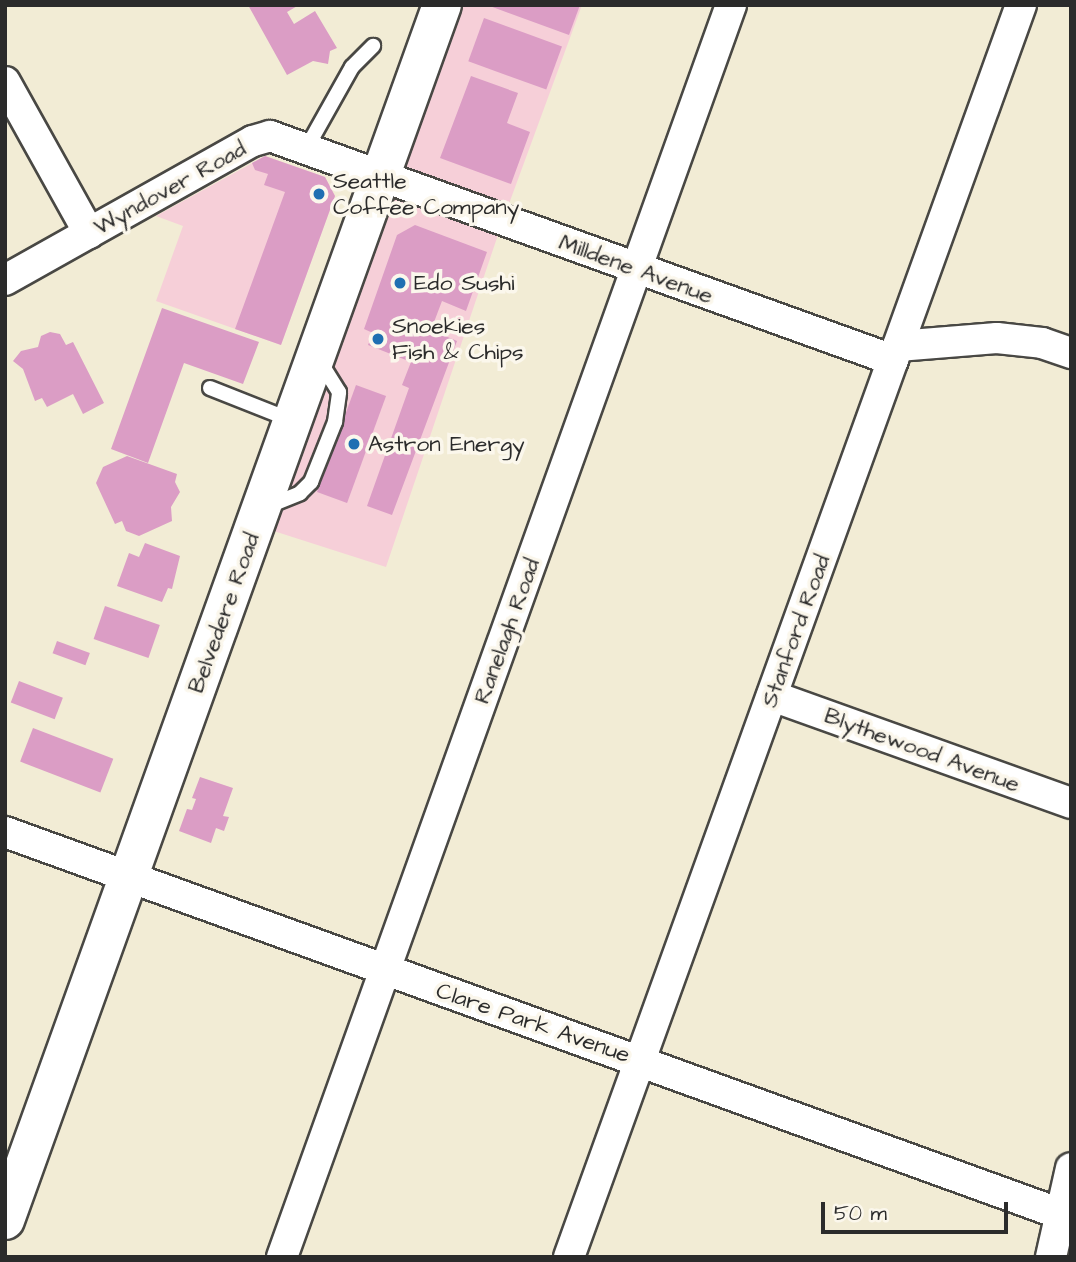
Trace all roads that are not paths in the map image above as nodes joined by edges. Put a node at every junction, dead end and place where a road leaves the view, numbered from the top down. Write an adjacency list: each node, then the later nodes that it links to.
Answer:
1 (442, 5): 7 (main road, Belvedere Road)
2 (731, 5): 9 (street, Ranelagh Road)
3 (1021, 5): 11 (street, Stanford Road)
4 (373, 46): 6 (lane)
5 (5, 82): 8 (street)
6 (306, 149): 7 (street, Wyndover Road); 8 (street, Wyndover Road)
7 (380, 176): 9 (street, Milldene Avenue); 13 (main road, Belvedere Road)
8 (89, 233): 10 (street, Wyndover Road)
9 (637, 270): 11 (street, Milldene Avenue); 21 (street, Ranelagh Road)
10 (5, 280)
11 (896, 353): 12 (street, Milldene Avenue); 17 (street, Stanford Road)
12 (1071, 354)
13 (316, 356): 15 (main road, Belvedere Road); 16 (lane)
14 (210, 388): 15 (lane)
15 (293, 421): 16 (main road, Belvedere Road)
16 (261, 509): 20 (main road, Belvedere Road)
17 (772, 696): 18 (street, Blythewood Avenue); 22 (street, Stanford Road)
18 (1071, 803)
19 (5, 832): 20 (street, Clare Park Avenue)
20 (130, 878): 21 (street, Clare Park Avenue); 25 (main road, Belvedere Road)
21 (385, 971): 22 (street, Clare Park Avenue); 26 (street, Ranelagh Road)
22 (641, 1061): 24 (street, Clare Park Avenue); 27 (street, Stanford Road)
23 (1071, 1168): 24 (street)
24 (1061, 1214): 28 (street)
25 (5, 1220)
26 (282, 1257)
27 (569, 1257)
28 (1052, 1257)

